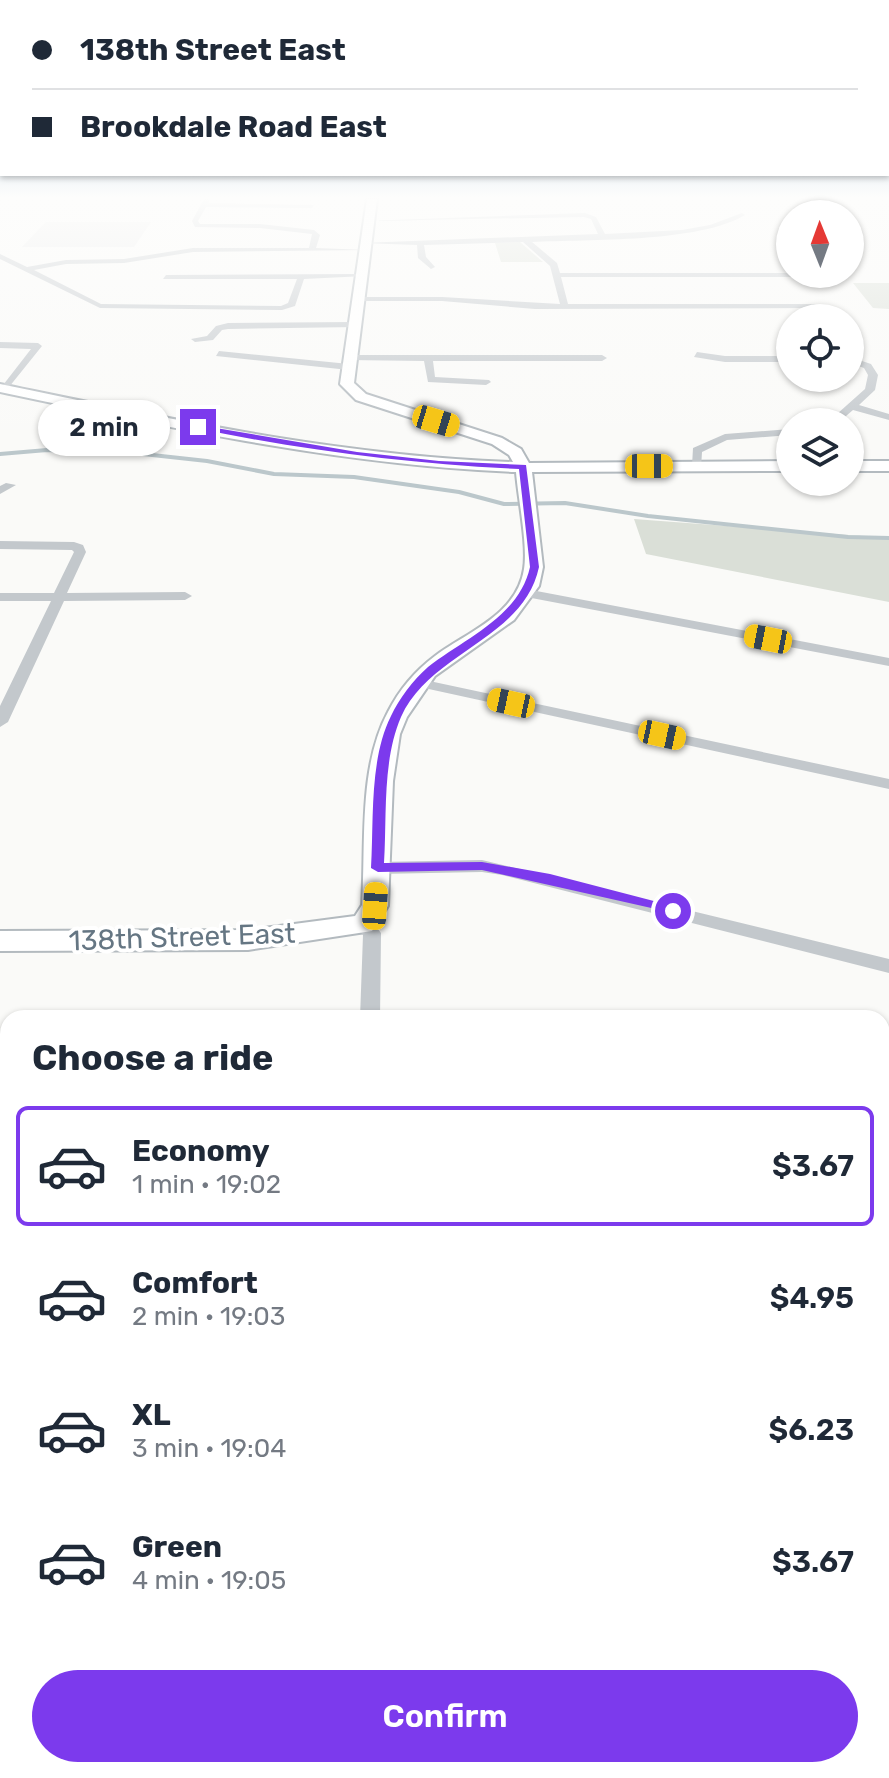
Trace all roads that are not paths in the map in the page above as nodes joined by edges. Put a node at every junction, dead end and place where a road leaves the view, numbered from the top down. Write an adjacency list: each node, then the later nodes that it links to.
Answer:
1 (52, 282): 2 (street)
2 (300, 282)
3 (360, 282): 5 (street)
4 (560, 282): 7 (street)
5 (358, 299): 7 (street); 8 (street)
6 (776, 306): 7 (street)
7 (565, 307)
8 (354, 325): 9 (street); 16 (street)
9 (195, 339)
10 (0, 345): 19 (street)
11 (219, 354): 16 (street)
12 (697, 355): 15 (street)
13 (428, 358): 14 (street); 16 (street); 18 (street)
14 (602, 358)
15 (776, 359)
16 (349, 362): 28 (street)
17 (864, 365): 20 (street)
18 (486, 382)
19 (2, 389): 28 (street)
20 (852, 406): 21 (street); 22 (street)
21 (850, 408)
22 (889, 417)
23 (776, 433): 24 (street)
24 (697, 466): 25 (street); 28 (street)
25 (776, 466)
26 (864, 466): 27 (street)
27 (889, 466)
28 (523, 467): 30 (street)
29 (0, 545): 33 (street)
30 (526, 593): 34 (street); 35 (street)
31 (185, 596): 33 (street)
32 (0, 597): 33 (street)
33 (61, 597): 36 (street)
34 (889, 662)
35 (420, 683): 37 (street); 38 (street)
36 (0, 722)
37 (889, 784)
38 (378, 868): 39 (street); 41 (street)
39 (363, 924): 40 (street, 138th Street East); 42 (street)
40 (0, 941)
41 (889, 966)
42 (370, 1010)

